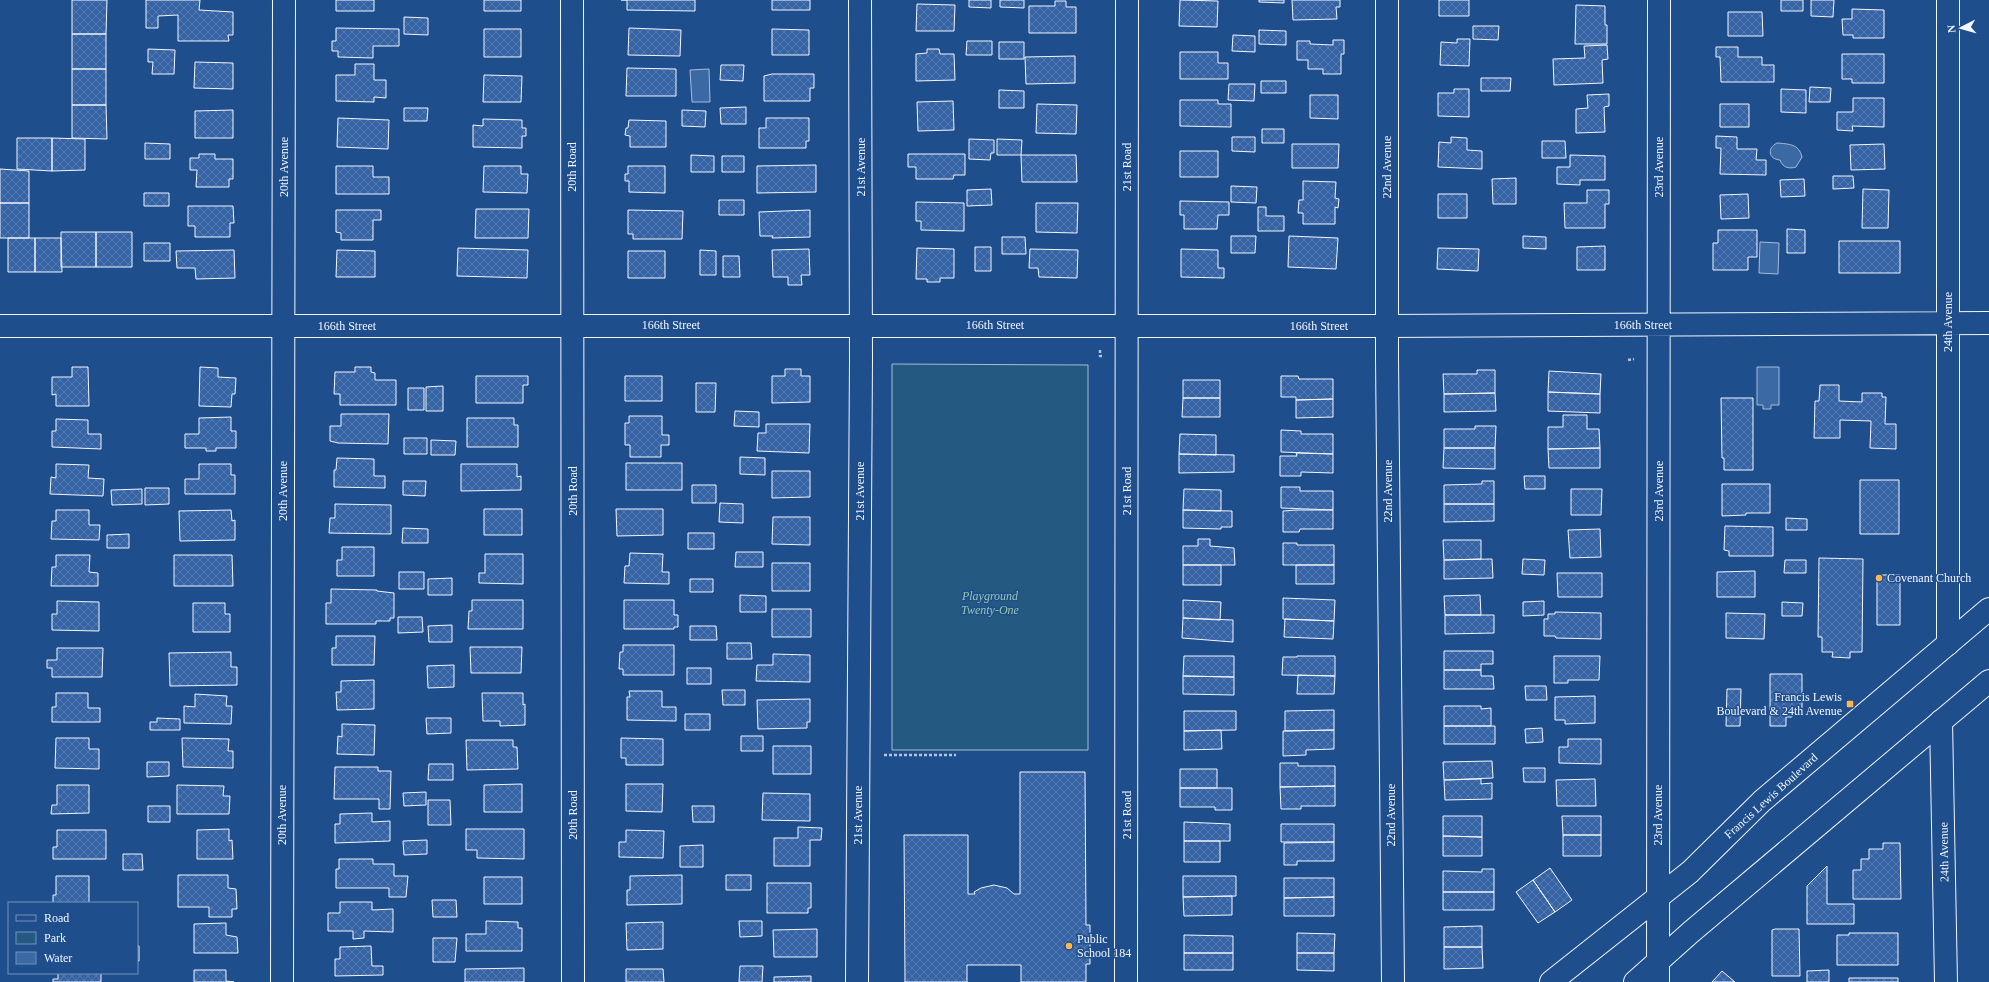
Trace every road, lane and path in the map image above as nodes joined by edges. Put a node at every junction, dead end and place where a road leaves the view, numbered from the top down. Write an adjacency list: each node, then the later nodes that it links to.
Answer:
1 (284, 0): 14 (street, 20th Avenue)
2 (572, 0): 15 (street, 20th Road)
3 (860, 0): 10 (street, 21st Avenue)
4 (1127, 0): 11 (street, 21st Road)
5 (1387, 0): 16 (street, 22nd Avenue)
6 (1659, 0): 12 (street, 23rd Avenue)
7 (1948, 0): 9 (street, 24th Avenue)
8 (1989, 323): 9 (street, 166th Street)
9 (1948, 324): 12 (street, 166th Street); 22 (street, 24th Avenue)
10 (861, 325): 11 (street, 166th Street); 15 (street, 166th Street); 31 (street, 21st Avenue)
11 (1128, 325): 16 (street, 166th Street); 32 (street, 21st Road)
12 (1659, 325): 16 (street, 166th Street); 27 (street, 23rd Avenue)
13 (0, 326): 14 (street, 166th Street)
14 (284, 326): 15 (street, 166th Street); 29 (street, 20th Avenue)
15 (573, 326): 30 (street, 20th Road)
16 (1387, 326): 33 (street, 22nd Avenue)
17 (1100, 350): 18 (path)
18 (1100, 356)
19 (1634, 359): 20 (path)
20 (1628, 360)
21 (1989, 609): 22 (street, Francis Lewis Boulevard)
22 (1948, 644): 27 (street, Francis Lewis Boulevard)
23 (1989, 681): 24 (street)
24 (1942, 721): 28 (street); 36 (street, 24th Avenue)
25 (884, 755): 26 (path)
26 (956, 755)
27 (1658, 898): 28 (street, 23rd Avenue); 34 (street, Francis Lewis Boulevard)
28 (1658, 971): 35 (street)
29 (282, 982)
30 (573, 982)
31 (857, 982)
32 (1126, 982)
33 (1393, 982)
34 (1552, 982)
35 (1635, 982)
36 (1946, 982)

